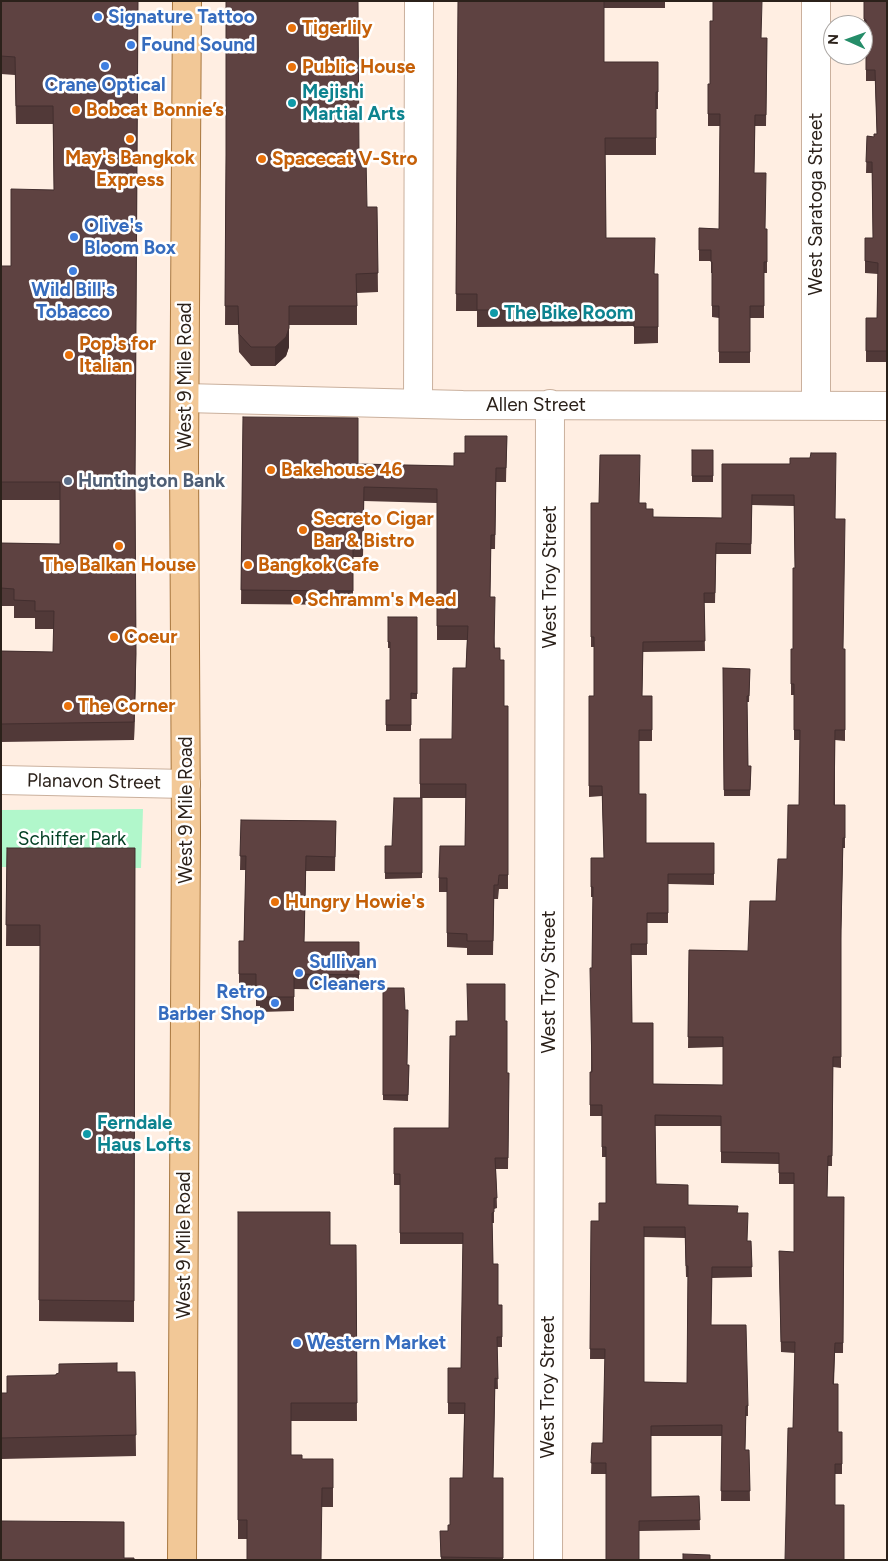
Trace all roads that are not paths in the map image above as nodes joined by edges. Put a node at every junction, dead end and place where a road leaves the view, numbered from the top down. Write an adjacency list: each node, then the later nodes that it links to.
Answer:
1 (187, 1): 4 (main road, West 9 Mile Road)
2 (419, 1): 5 (street)
3 (816, 1): 7 (street, West Saratoga Street)
4 (185, 398): 5 (street, Allen Street); 10 (main road, West 9 Mile Road)
5 (418, 404): 6 (street, Allen Street)
6 (550, 404): 7 (street, Allen Street); 12 (street, West Troy Street)
7 (816, 406): 8 (street, Allen Street)
8 (887, 406)
9 (1, 780): 10 (street, Planavon Street)
10 (186, 784): 11 (main road, West 9 Mile Road)
11 (182, 1560)
12 (548, 1560)

